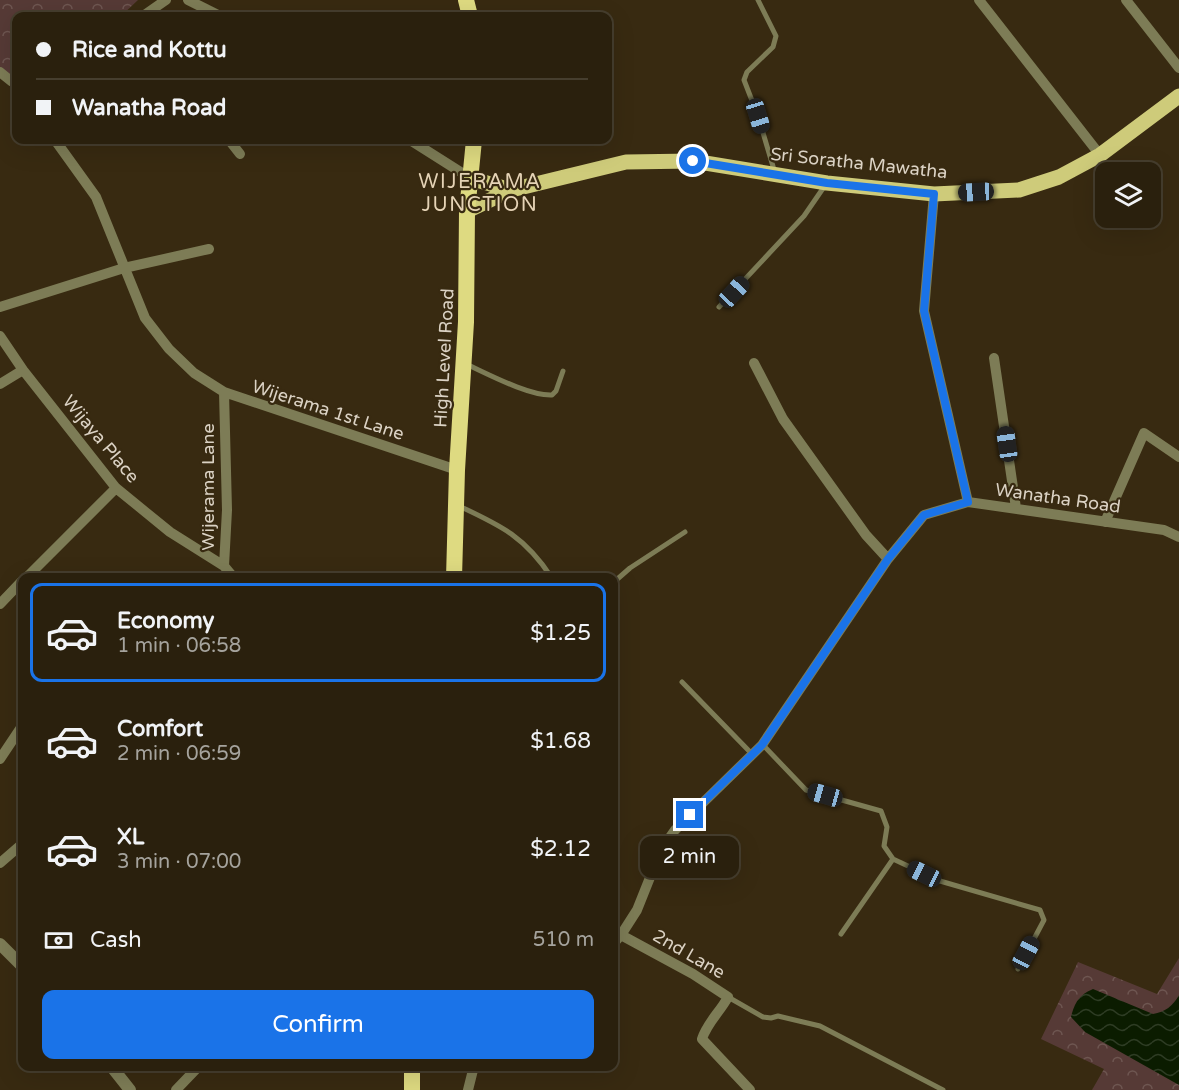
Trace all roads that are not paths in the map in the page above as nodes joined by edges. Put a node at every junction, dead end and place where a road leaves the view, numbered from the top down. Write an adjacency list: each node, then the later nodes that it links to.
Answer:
1 (166, 0): 6 (street)
2 (188, 0): 7 (street)
3 (758, 0): 18 (lane)
4 (979, 0): 17 (street)
5 (1126, 0): 8 (street)
6 (149, 12)
7 (212, 12)
8 (1179, 68)
9 (0, 72): 10 (street)
10 (12, 81)
11 (1178, 98): 17 (main road, Sri Soratha Mawatha)
12 (57, 144): 25 (street, Wijerama 1st Lane)
13 (232, 144): 16 (street)
14 (416, 144): 19 (street)
15 (474, 144): 19 (highway, High Level Road)
16 (240, 154)
17 (1100, 155): 22 (main road, Sri Soratha Mawatha)
18 (776, 175): 20 (main road, Sri Soratha Mawatha); 21 (main road, Sri Soratha Mawatha)
19 (470, 178): 21 (main road, Sri Soratha Mawatha); 23 (highway, High Level Road)
20 (827, 183): 22 (main road, Sri Soratha Mawatha); 27 (lane)
21 (511, 190): 23 (main road, Sri Soratha Mawatha)
22 (934, 194): 39 (street)
23 (467, 211): 30 (highway, High Level Road)
24 (209, 249): 25 (street)
25 (124, 268): 26 (street); 35 (street, Wijerama 1st Lane)
26 (0, 307)
27 (719, 307)
28 (0, 336): 32 (street, Wijaya Place)
29 (994, 358): 41 (street)
30 (464, 363): 33 (lane); 37 (highway, High Level Road)
31 (754, 363): 45 (street)
32 (23, 370): 34 (street); 38 (street, Wijaya Place)
33 (563, 371)
34 (0, 384)
35 (224, 392): 37 (street, Wijerama 1st Lane); 46 (street, Wijerama Lane)
36 (1179, 457): 42 (street)
37 (457, 470): 40 (highway, High Level Road)
38 (116, 488): 46 (street, Wijaya Place); 47 (street)
39 (968, 502): 41 (street, Wanatha Road); 45 (street, Wanatha Road)
40 (458, 505): 49 (highway, High Level Road); 50 (lane)
41 (1016, 508): 42 (street, Wanatha Road)
42 (1104, 522): 44 (street, Wanatha Road)
43 (685, 532): 51 (lane)
44 (1179, 537)
45 (888, 559): 56 (street, Wanatha Road)
46 (224, 566): 48 (street, Wijerama Lane)
47 (31, 573)
48 (230, 573)
49 (454, 573)
50 (549, 573)
51 (618, 578)
52 (18, 585): 53 (street)
53 (0, 604)
54 (682, 682): 57 (lane)
55 (18, 732): 58 (street)
56 (762, 745): 57 (street, Wanatha Road); 60 (lane)
57 (752, 754): 63 (street, Wanatha Road)
58 (0, 759)
59 (18, 847): 61 (street)
60 (892, 859): 62 (lane); 67 (lane)
61 (0, 863)
62 (841, 933)
63 (618, 938)
64 (618, 939): 68 (street, 2nd Lane)
65 (0, 944): 66 (street)
66 (18, 962)
67 (1017, 969)
68 (728, 997): 77 (street, 2nd Lane); 78 (lane)
69 (116, 1071): 73 (street)
70 (194, 1071): 74 (street)
71 (412, 1071): 75 (highway)
72 (473, 1071): 76 (street)
73 (130, 1090)
74 (177, 1090)
75 (412, 1090)
76 (468, 1090)
77 (750, 1090)
78 (943, 1090)

